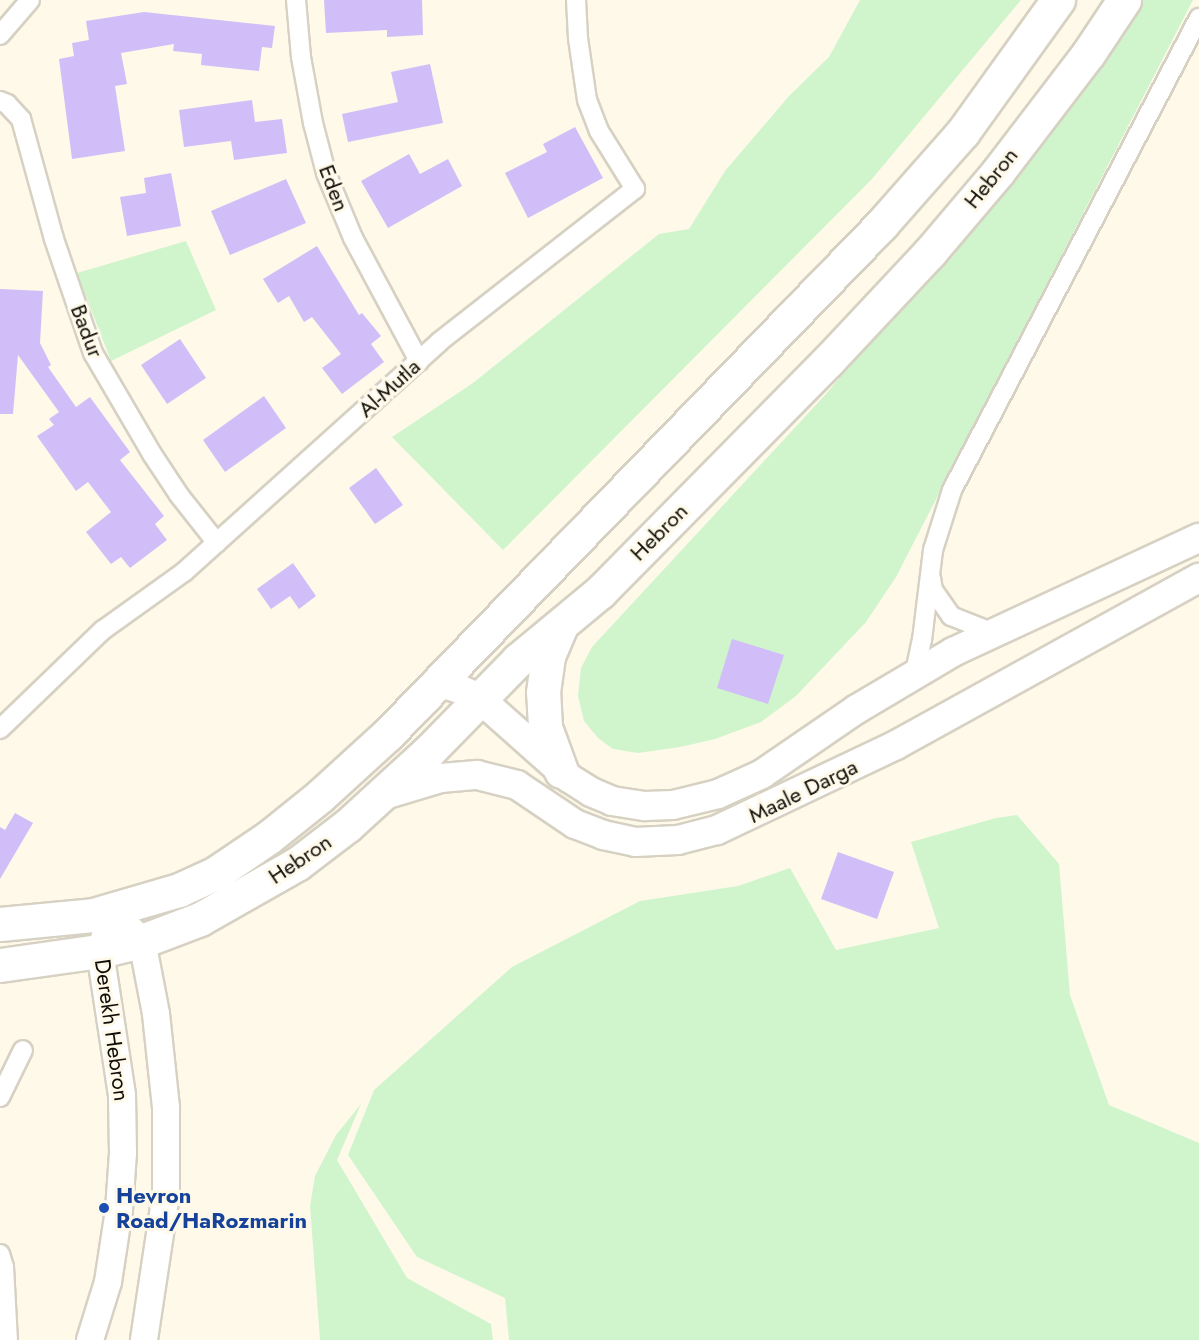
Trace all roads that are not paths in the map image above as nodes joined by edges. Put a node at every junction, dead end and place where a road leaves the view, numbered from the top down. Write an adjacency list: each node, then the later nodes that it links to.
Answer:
1 (30, 0): 7 (street)
2 (296, 0): 9 (street, Eden)
3 (576, 0): 9 (street, Al-Mutla)
4 (1058, 0): 17 (highway, Hebron)
5 (1124, 0): 14 (highway, Hebron)
6 (1199, 18): 12 (street)
7 (0, 35)
8 (0, 101): 11 (street, Badur)
9 (419, 361): 11 (street, Al-Mutla)
10 (1199, 538): 15 (main road, Maale Darga)
11 (217, 543): 19 (street, Al-Mutla)
12 (930, 571): 15 (street); 16 (street)
13 (1199, 578): 21 (main road, Maale Darga)
14 (562, 624): 18 (highway, Hebron); 20 (highway)
15 (991, 632): 16 (main road, Maale Darga)
16 (915, 672): 20 (main road, Maale Darga)
17 (436, 682): 18 (main road, Maale Darga); 22 (highway, Hebron)
18 (478, 698): 20 (main road, Maale Darga); 21 (highway, Hebron)
19 (0, 729)
20 (561, 771)
21 (382, 795): 24 (highway, Hebron)
22 (113, 911): 23 (highway, Hebron); 24 (main road, Derekh Hebron); 25 (main road, Derekh Hebron)
23 (0, 924)
24 (142, 941): 25 (highway, Hebron); 32 (main road, Derekh Hebron)
25 (100, 951): 26 (highway, Hebron); 31 (main road, Derekh Hebron)
26 (0, 965)
27 (23, 1050): 28 (street)
28 (0, 1097)
29 (0, 1254): 30 (street)
30 (9, 1340)
31 (90, 1340)
32 (144, 1340)

